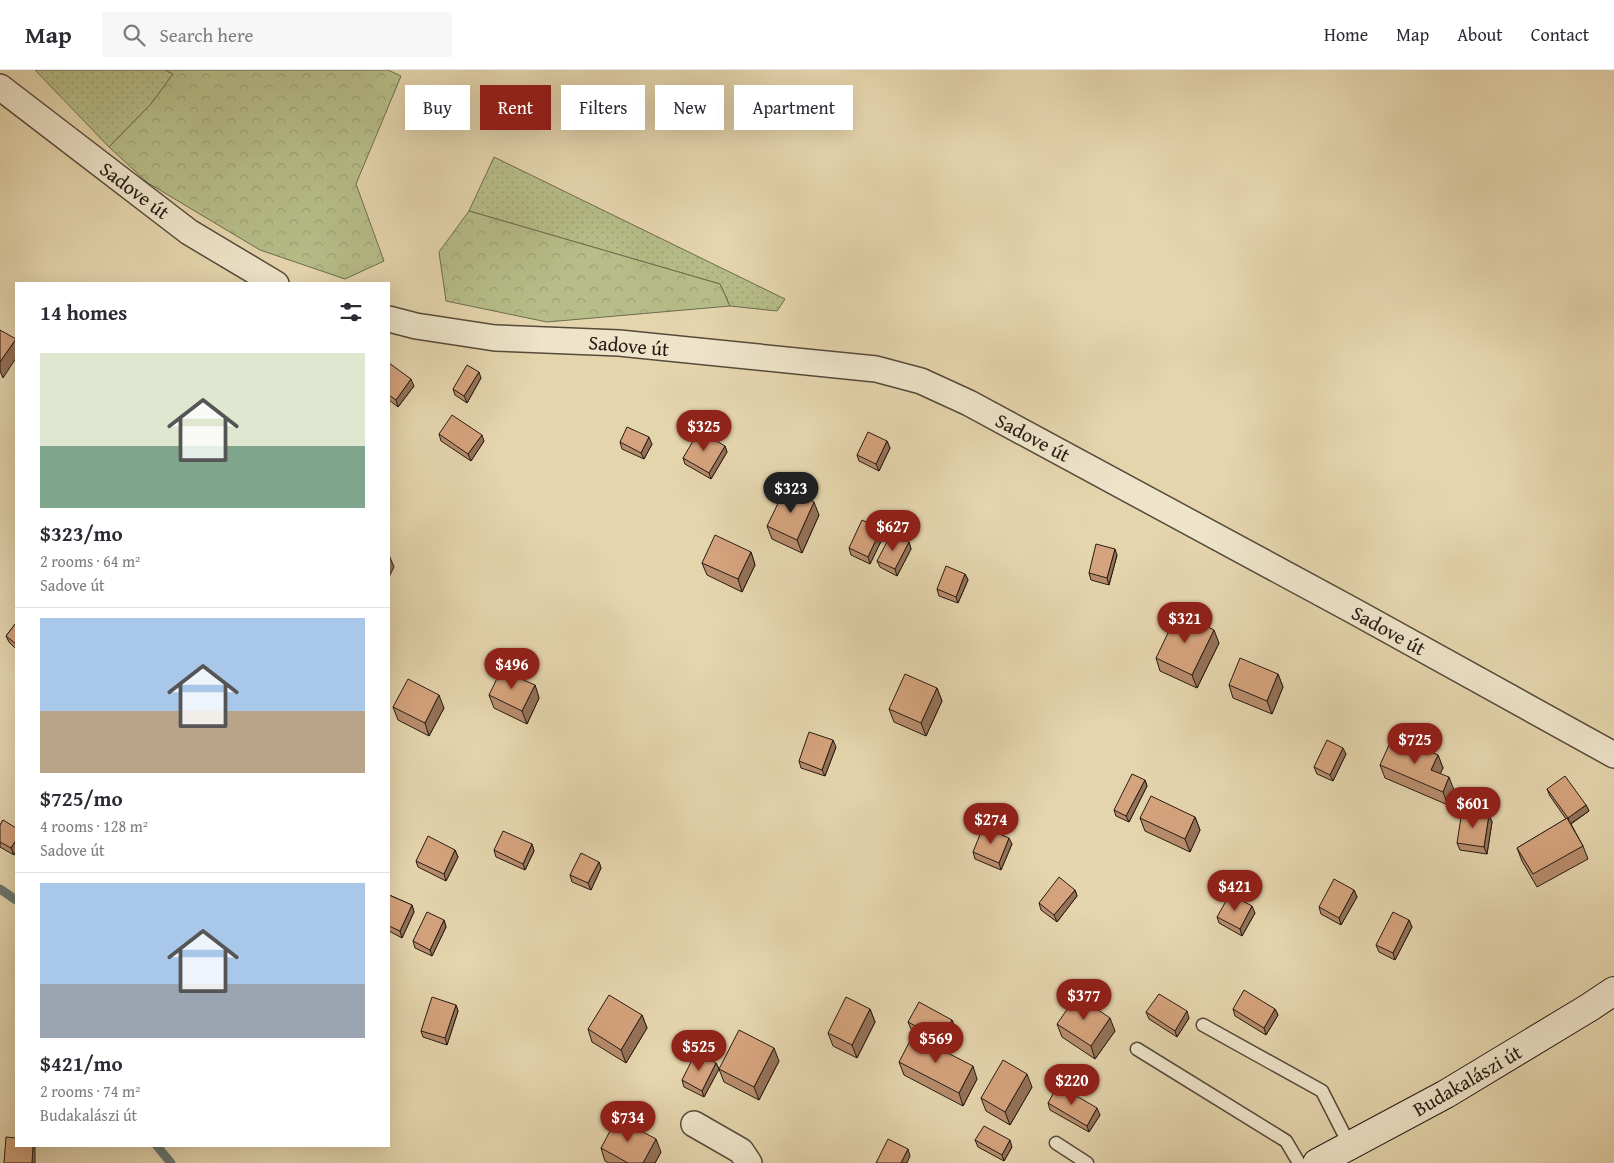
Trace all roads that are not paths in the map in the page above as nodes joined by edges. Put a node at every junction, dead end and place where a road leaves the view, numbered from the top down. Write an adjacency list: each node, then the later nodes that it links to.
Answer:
1 (0, 87): 2 (street, Sadove út)
2 (273, 282)
3 (390, 319): 4 (street, Sadove út)
4 (1614, 756)
5 (1614, 991): 10 (main road, Budakalászi út)
6 (1203, 1024): 10 (lane)
7 (1137, 1049): 13 (lane)
8 (694, 1124): 11 (street)
9 (1056, 1143): 12 (lane)
10 (1350, 1146): 14 (main road, Budakalászi út)
11 (749, 1163)
12 (1086, 1163)
13 (1299, 1163)
14 (1317, 1163)

